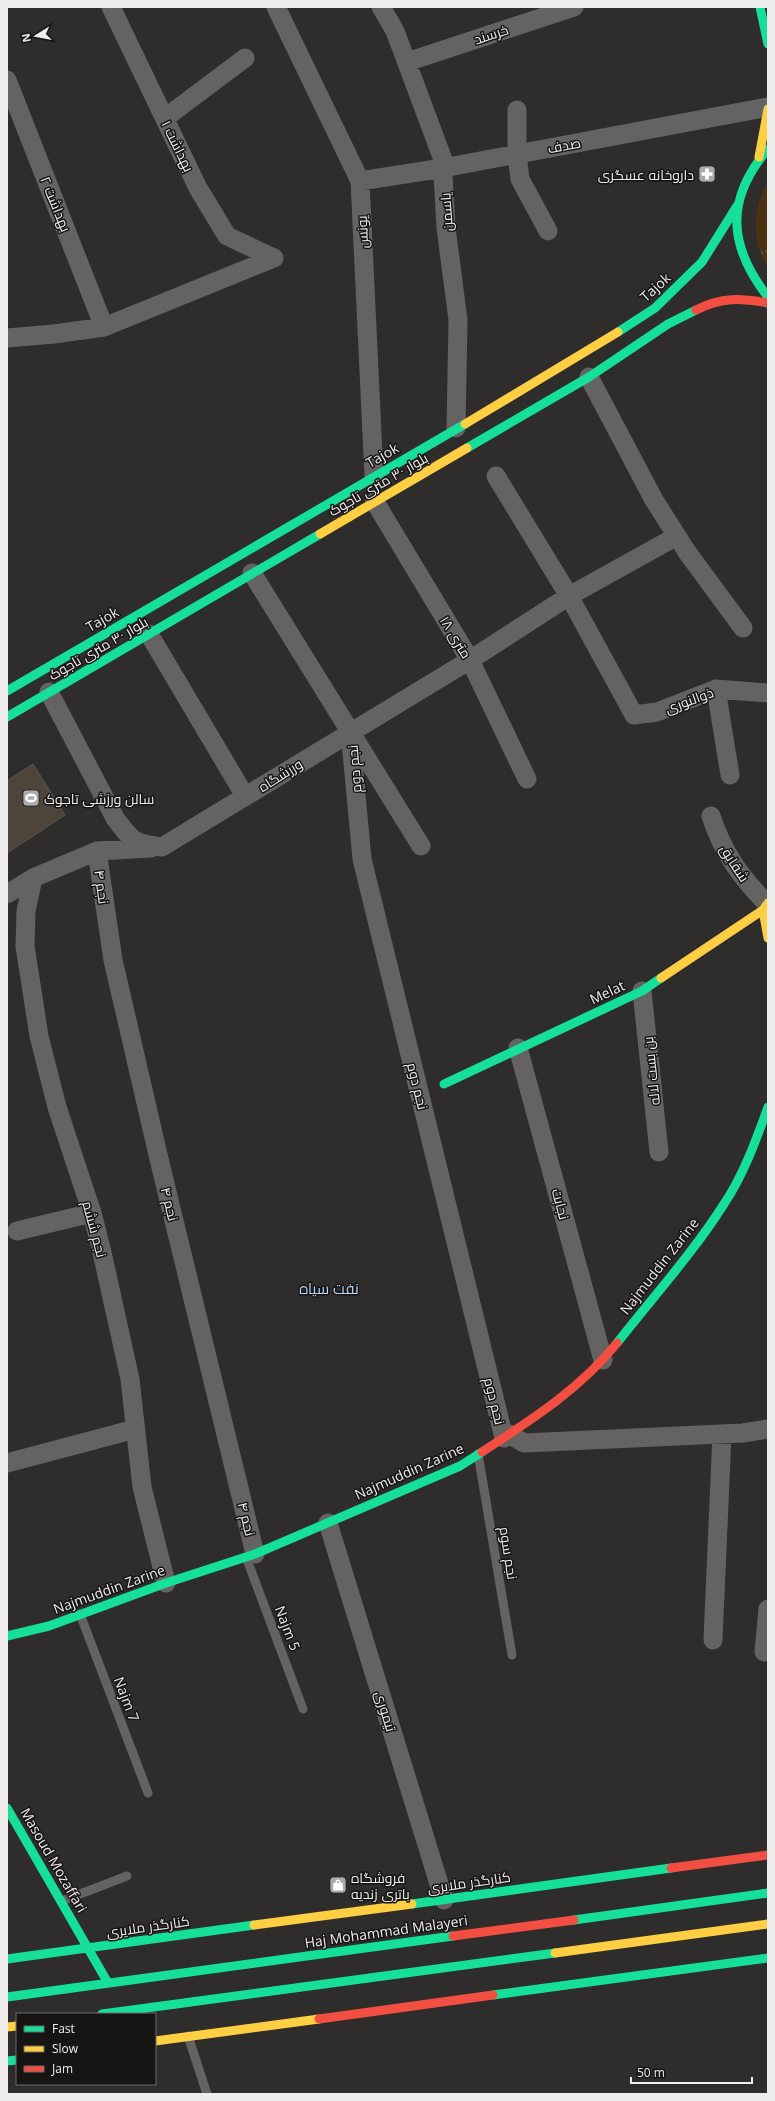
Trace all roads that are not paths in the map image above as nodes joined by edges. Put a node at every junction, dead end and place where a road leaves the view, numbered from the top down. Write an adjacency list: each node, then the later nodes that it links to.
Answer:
1 (111, 7): 14 (street, بهداشت ۱)
2 (276, 7): 19 (street, یونس)
3 (381, 7): 10 (street, یاسمن)
4 (574, 7): 10 (street, خرسند)
5 (760, 7): 8 (main road)
6 (765, 7): 7 (main road)
7 (768, 13)
8 (768, 44)
9 (245, 58): 14 (street)
10 (407, 62): 18 (street, یاسمن)
11 (7, 80): 24 (street, بهداشت ۲)
12 (768, 108): 16 (street, صدف); 17 (main road)
13 (517, 110): 16 (street)
14 (165, 118): 24 (street, بهداشت ۱)
15 (768, 149): 17 (main road)
16 (517, 154): 18 (street, صدف); 21 (street)
17 (759, 157): 20 (main road)
18 (443, 168): 19 (street, صدف); 27 (street, یاسمن)
19 (360, 181): 28 (street, یونس)
20 (737, 206): 22 (main road); 27 (main road, Tajok)
21 (548, 231)
22 (768, 298)
23 (768, 303): 26 (main road, بلوار ۳۰ متری تاجوک)
24 (104, 327): 25 (street)
25 (7, 338)
26 (589, 377): 30 (main road, بلوار ۳۰ متری تاجوک); 31 (street)
27 (456, 428): 28 (main road, Tajok)
28 (374, 476): 38 (main road, Tajok)
29 (496, 476): 33 (street)
30 (375, 502): 32 (main road, بلوار ۳۰ متری تاجوک); 36 (street, ۱۸ متری)
31 (677, 536): 33 (street, ورزشگاه); 34 (street)
32 (252, 573): 35 (main road, بلوار ۳۰ متری تاجوک); 42 (street)
33 (569, 596): 36 (street, ورزشگاه); 37 (street, ذوالنوری)
34 (744, 628)
35 (149, 634): 39 (main road, بلوار ۳۰ متری تاجوک); 45 (street)
36 (470, 660): 42 (street, ورزشگاه); 44 (street, ۱۸ متری)
37 (716, 689): 40 (street, ذوالنوری); 43 (street)
38 (7, 691)
39 (49, 692): 41 (main road, بلوار ۳۰ متری تاجوک); 48 (street)
40 (768, 693)
41 (7, 717)
42 (350, 732): 45 (street, ورزشگاه); 47 (street); 65 (street, نجم دوم)
43 (730, 775)
44 (526, 779)
45 (245, 796): 48 (street, ورزشگاه)
46 (711, 816): 52 (street, شقایق)
47 (421, 846)
48 (162, 847): 49 (street)
49 (97, 851): 50 (street); 69 (street, نجم ۴)
50 (33, 878): 51 (street); 59 (street, نجم ششم)
51 (7, 894)
52 (766, 906): 53 (main road); 54 (main road, Melat)
53 (768, 938)
54 (642, 991): 55 (main road, Melat); 58 (street, بن بست لاله)
55 (518, 1048): 56 (main road, Melat); 61 (street, نجابت)
56 (444, 1084)
57 (768, 1107): 61 (main road, Najmuddin Zarine)
58 (659, 1152)
59 (92, 1213): 60 (street); 62 (street, نجم ششم)
60 (17, 1231)
61 (604, 1360): 65 (main road, Najmuddin Zarine)
62 (135, 1429): 67 (street); 70 (street, نجم ششم)
63 (768, 1429): 64 (street)
64 (722, 1434): 65 (street); 74 (street)
65 (506, 1436): 66 (main road, Najmuddin Zarine)
66 (478, 1454): 68 (main road, Najmuddin Zarine); 76 (lane, نجم سوم)
67 (7, 1463)
68 (328, 1523): 69 (main road, Najmuddin Zarine); 84 (street, تیموری)
69 (251, 1556): 70 (main road, Najmuddin Zarine); 77 (lane, Najm 5)
70 (166, 1583): 72 (main road, Najmuddin Zarine)
71 (768, 1609): 75 (street)
72 (80, 1614): 73 (main road, Najmuddin Zarine); 78 (lane, Najm 7)
73 (7, 1636)
74 (713, 1640)
75 (764, 1652)
76 (512, 1655)
77 (303, 1709)
78 (148, 1793)
79 (7, 1808): 83 (main road, Masoud Mozaffari)
80 (768, 1856): 84 (main road, کنارگذر ملایری)
81 (127, 1876): 83 (lane)
82 (768, 1893): 89 (main road, Haj Mohammad Malayeri)
83 (62, 1900): 86 (main road, Masoud Mozaffari)
84 (444, 1900): 86 (main road, کنارگذر ملایری)
85 (768, 1924): 91 (main road)
86 (89, 1948): 88 (main road, کنارگذر ملایری); 89 (main road, Masoud Mozaffari)
87 (768, 1958): 92 (main road)
88 (7, 1959)
89 (108, 1983): 90 (main road, Haj Mohammad Malayeri)
90 (7, 1996)
91 (109, 2013)
92 (188, 2036): 93 (main road); 94 (lane)
93 (156, 2041)
94 (207, 2094)

